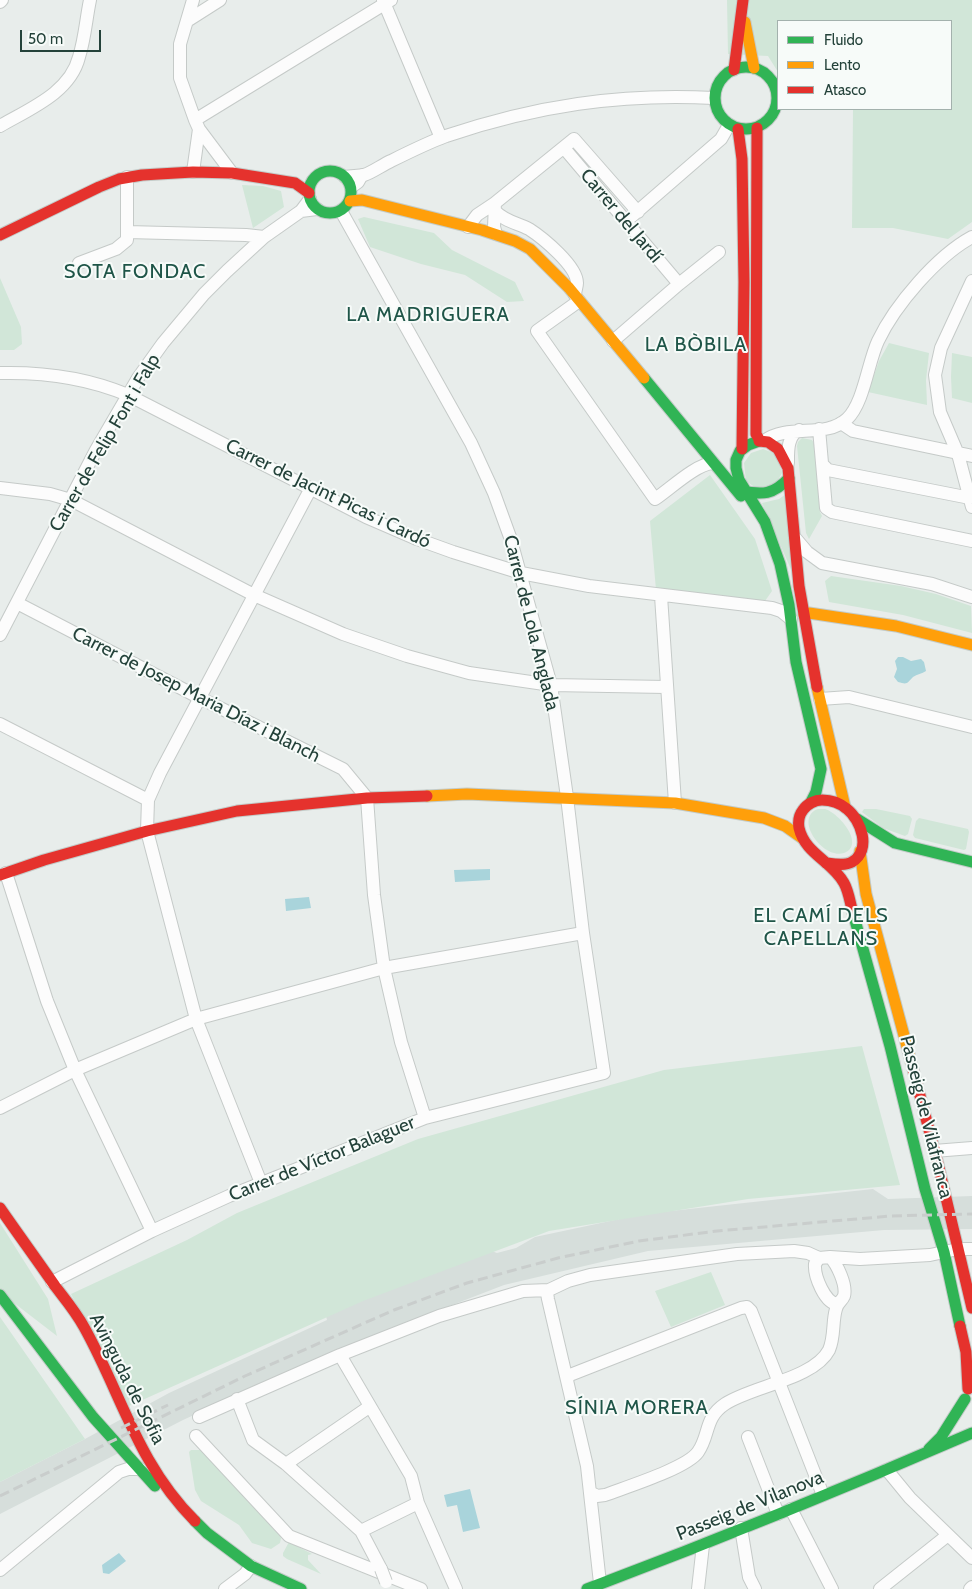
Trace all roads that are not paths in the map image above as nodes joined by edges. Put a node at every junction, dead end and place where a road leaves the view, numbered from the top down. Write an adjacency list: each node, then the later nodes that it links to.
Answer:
1 (90, 0): 11 (street)
2 (193, 0): 6 (street)
3 (220, 0): 6 (street)
4 (386, 1): 10 (street); 14 (street)
5 (742, 5): 7 (street); 8 (street)
6 (187, 20): 10 (street)
7 (754, 68): 8 (street); 13 (street)
8 (734, 70): 9 (street)
9 (714, 98): 12 (street); 14 (street)
10 (197, 124): 16 (street); 17 (street)
11 (0, 126)
12 (733, 127): 13 (street); 25 (street); 47 (street)
13 (757, 128): 45 (street)
14 (441, 138): 21 (street)
15 (564, 148): 23 (street); 25 (street, Carrer del Jardí); 26 (street, Carrer del Jardí)
16 (193, 172): 17 (street); 18 (street)
17 (232, 173): 20 (street)
18 (127, 177): 28 (street); 30 (street)
19 (312, 180): 20 (street); 21 (street); 22 (street)
20 (295, 183): 22 (street)
21 (350, 189): 24 (street); 27 (street)
22 (312, 200): 24 (street); 31 (street, Carrer de Felip Font i Falp)
23 (495, 207): 27 (street); 29 (street); 37 (street)
24 (341, 211): 62 (street, Carrer de Lola Anglada)
25 (638, 212): 26 (street)
26 (626, 222): 36 (street, Carrer del Jardí)
27 (468, 227): 29 (street)
28 (127, 232): 31 (street); 34 (street)
29 (496, 234): 37 (street)
30 (0, 235)
31 (264, 237): 41 (street, Carrer de Felip Font i Falp)
32 (972, 237): 42 (street)
33 (719, 252): 36 (street)
34 (79, 263)
35 (972, 281): 38 (street)
36 (679, 284): 39 (street)
37 (577, 298): 39 (street); 50 (street)
38 (966, 308): 48 (street)
39 (614, 342): 46 (street)
40 (0, 373): 41 (street, Carrer de Jacint Picas i Cardó)
41 (128, 395): 54 (street, Carrer de Jacint Picas i Cardó); 57 (street, Carrer de Felip Font i Falp)
42 (841, 423): 43 (street); 48 (street)
43 (819, 429): 44 (street); 51 (street)
44 (799, 430): 45 (street); 52 (street)
45 (760, 439): 47 (street); 52 (street)
46 (700, 445): 47 (street); 50 (street)
47 (740, 451): 56 (street)
48 (958, 454): 49 (street); 58 (street)
49 (972, 456)
50 (714, 463): 55 (street)
51 (823, 465): 58 (street); 61 (street)
52 (789, 473): 56 (street); 60 (street)
53 (0, 488): 57 (street)
54 (311, 488): 62 (street, Carrer de Jacint Picas i Cardó); 64 (street)
55 (736, 490): 56 (street); 59 (street)
56 (748, 493): 59 (street)
57 (71, 500): 64 (street); 67 (street, Carrer de Felip Font i Falp)
58 (971, 503)
59 (765, 522): 63 (street)
60 (796, 538): 66 (street); 69 (street)
61 (972, 541)
62 (521, 573): 65 (street, Carrer de Jacint Picas i Cardó); 73 (street, Carrer de Lola Anglada)
63 (786, 592): 68 (street); 70 (street)
64 (254, 595): 73 (street); 75 (street)
65 (660, 596): 68 (street, Carrer de Jacint Picas i Cardó); 74 (street)
66 (972, 597)
67 (17, 603): 71 (street, Carrer de Felip Font i Falp); 75 (street, Carrer de Josep Maria Díaz i Blanch)
68 (772, 608): 70 (street, Carrer de Jacint Picas i Cardó)
69 (804, 615): 72 (street); 76 (street)
70 (791, 619): 82 (street)
71 (0, 634)
72 (972, 645)
73 (551, 685): 74 (street); 79 (street, Carrer de Lola Anglada)
74 (666, 687): 83 (street)
75 (200, 698): 80 (street, Carrer de Josep Maria Díaz i Blanch); 81 (street)
76 (820, 699): 78 (street); 84 (street)
77 (0, 724): 81 (street)
78 (972, 727)
79 (567, 797): 80 (street); 83 (street); 95 (street, Carrer de Lola Anglada)
80 (367, 798): 88 (street); 96 (street)
81 (148, 800): 88 (street)
82 (811, 802): 84 (street); 85 (street)
83 (675, 803): 86 (street)
84 (845, 807): 87 (street)
85 (802, 812): 86 (street); 89 (street)
86 (764, 818): 89 (street)
87 (856, 820): 90 (street); 91 (street)
88 (147, 831): 94 (street); 97 (street)
89 (802, 838): 93 (street)
90 (895, 843): 91 (street); 92 (street)
91 (860, 849): 93 (street); 103 (street, Passeig de Vilafranca)
92 (972, 860)
93 (826, 862): 109 (street, Passeig de Vilafranca)
94 (3, 874): 98 (street)
95 (583, 933): 96 (street); 99 (street, Carrer de Lola Anglada)
96 (384, 968): 97 (street); 101 (street)
97 (196, 1019): 98 (street); 104 (street)
98 (75, 1070): 100 (street); 106 (street)
99 (604, 1073): 101 (street, Carrer de Víctor Balaguer)
100 (0, 1108)
101 (425, 1118): 104 (street, Carrer de Víctor Balaguer)
102 (972, 1148): 103 (street)
103 (934, 1151): 107 (street, Passeig de Vilafranca)
104 (261, 1183): 106 (street, Carrer de Víctor Balaguer)
105 (0, 1208): 112 (street, Avinguda de Sofia)
106 (152, 1231): 112 (street, Carrer de Víctor Balaguer)
107 (958, 1249): 108 (street); 109 (street); 117 (street, Passeig de Vilafranca)
108 (972, 1249)
109 (944, 1252): 111 (street); 121 (street, Passeig de Vilafranca)
110 (825, 1258): 111 (street); 113 (street); 114 (street); 116 (street)
111 (860, 1259): 113 (street)
112 (52, 1282): 138 (street, Avinguda de Sofia)
113 (843, 1284): 116 (street)
114 (549, 1290): 118 (street); 119 (street)
115 (2, 1301): 131 (street, Avinguda de Sofia)
116 (838, 1304): 120 (street)
117 (972, 1308)
118 (340, 1354): 122 (street); 123 (street)
119 (567, 1378): 120 (street); 133 (street)
120 (779, 1381): 133 (street); 134 (street)
121 (968, 1391): 125 (street, Passeig de Vilafranca); 129 (street, Passeig de Vilanova)
122 (237, 1399): 124 (street); 130 (street)
123 (370, 1407): 130 (street); 135 (street)
124 (199, 1417)
125 (970, 1418)
126 (972, 1433): 129 (street, Passeig de Vilanova)
127 (196, 1436): 150 (street)
128 (748, 1437): 137 (street)
129 (925, 1453): 132 (street, Passeig de Vilanova)
130 (286, 1464): 140 (street)
131 (140, 1469): 138 (street, Avinguda de Sofia); 145 (street)
132 (887, 1470): 134 (street, Passeig de Vilanova); 141 (street)
133 (590, 1492): 146 (street)
134 (823, 1495): 136 (street, Passeig de Vilanova)
135 (418, 1503): 140 (street); 151 (street)
136 (791, 1509): 137 (street, Passeig de Vilanova); 155 (street)
137 (778, 1514): 139 (street, Passeig de Vilanova)
138 (190, 1516): 144 (street, Avinguda de Sofia)
139 (741, 1528): 142 (street, Passeig de Vilanova); 154 (street)
140 (361, 1531): 147 (street, bridge)
141 (948, 1535): 143 (street); 156 (street)
142 (703, 1545): 146 (street, Passeig de Vilanova); 153 (street)
143 (972, 1558)
144 (251, 1566): 148 (street); 149 (street, Avinguda de Sofia)
145 (0, 1570)
146 (600, 1584): 152 (street, Passeig de Vilanova)
147 (388, 1585)
148 (225, 1589)
149 (300, 1589)
150 (421, 1589)
151 (456, 1589)
152 (587, 1589)
153 (698, 1589)
154 (755, 1589)
155 (832, 1589)
156 (880, 1589)

